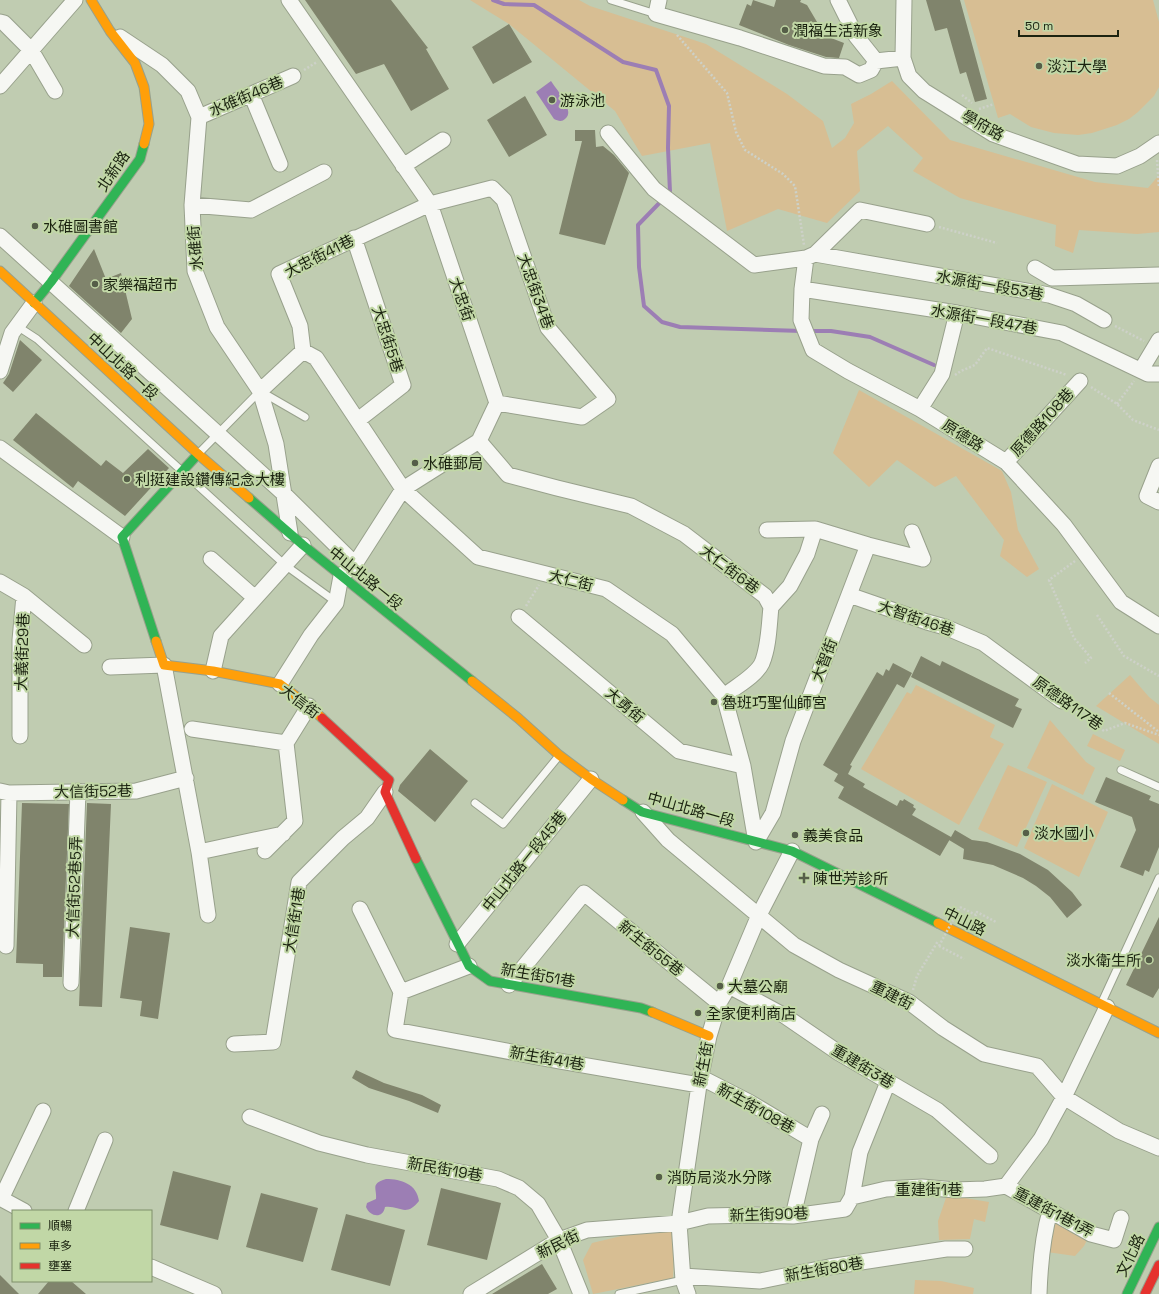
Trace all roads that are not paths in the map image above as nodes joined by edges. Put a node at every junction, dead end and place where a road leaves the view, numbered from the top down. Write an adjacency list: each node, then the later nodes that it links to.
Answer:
1 (74, 0): 11 (street)
2 (91, 0): 10 (main road, 北新路)
3 (289, 0): 23 (street, 大忠街)
4 (611, 0): 7 (lane)
5 (838, 0): 13 (street)
6 (904, 0): 12 (street, 學府路)
7 (660, 12): 9 (street); 13 (street)
8 (0, 22): 11 (street)
9 (690, 29)
10 (110, 31): 18 (street, 水碓街); 35 (main road, 北新路)
11 (31, 50): 15 (street); 16 (street)
12 (903, 58): 13 (street); 21 (street, 學府路)
13 (876, 61)
14 (293, 76): 17 (street, 水碓街46巷)
15 (0, 86)
16 (55, 91)
17 (251, 94): 18 (street, 水碓街46巷); 22 (street)
18 (199, 117): 26 (street, 水碓街)
19 (608, 133): 30 (street, 水源街一段53巷)
20 (443, 140): 23 (street)
21 (1158, 150)
22 (280, 164)
23 (403, 166): 25 (street, 大忠街)
24 (324, 172): 26 (street)
25 (430, 204): 29 (street, 大忠街41巷); 49 (street, 大忠街); 49 (street, 大忠街34巷)
26 (192, 205): 48 (street, 水碓街)
27 (926, 224): 30 (street)
28 (0, 236): 35 (street)
29 (354, 238): 43 (street, 大忠街41巷); 52 (street, 大忠街5巷)
30 (810, 256): 36 (street, 原德路); 37 (street, 水源街一段53巷)
31 (1035, 268): 34 (street)
32 (0, 271): 38 (main road, 中山北路一段)
33 (1159, 275): 34 (street)
34 (1052, 278): 37 (street)
35 (51, 282): 38 (main road, 北新路); 53 (street)
36 (802, 289): 39 (street, 水源街一段47巷); 50 (street, 原德路)
37 (1049, 295): 40 (street, 水源街一段53巷)
38 (34, 303): 41 (street); 56 (main road, 中山北路一段)
39 (957, 313): 44 (street, 水源街一段47巷); 50 (street)
40 (1104, 320)
41 (17, 326): 45 (street); 59 (lane)
42 (1157, 344): 44 (street)
43 (303, 351): 48 (street); 52 (street)
44 (1141, 370): 46 (street, 水源街一段47巷)
45 (0, 371)
46 (1159, 374)
47 (1080, 381): 57 (street, 原德路108巷)
48 (260, 391): 51 (lane); 53 (lane); 61 (street, 水碓街)
49 (497, 404): 54 (street)
50 (920, 409): 57 (street, 原德路)
51 (305, 417)
52 (358, 420): 60 (street)
53 (218, 434): 56 (lane); 61 (street)
54 (479, 440): 60 (street); 79 (street, 大仁街6巷)
55 (0, 448): 67 (street)
56 (198, 454): 59 (main road); 66 (main road, 中山北路一段)
57 (1006, 462): 81 (street, 原德路)
58 (1159, 466): 62 (street)
59 (182, 471): 67 (main road); 72 (lane)
60 (403, 489): 71 (street); 88 (street, 大仁街)
61 (283, 493): 66 (street, 水碓街); 71 (street)
62 (1153, 499)
63 (815, 529): 64 (street); 69 (street); 79 (street, 大仁街6巷)
64 (767, 530)
65 (912, 532): 69 (street)
66 (290, 534): 68 (main road, 中山北路一段)
67 (122, 538): 84 (main road)
68 (303, 545): 72 (street); 73 (main road, 中山北路一段)
69 (868, 545): 75 (street, 大智街)
70 (211, 559): 77 (street)
71 (355, 564): 73 (street)
72 (285, 565): 77 (street); 78 (lane)
73 (341, 576): 78 (street); 94 (main road, 中山北路一段)
74 (0, 582): 76 (street, 大義街29巷)
75 (849, 595): 82 (street, 大智街46巷); 106 (street, 大智街)
76 (24, 596): 83 (street); 92 (street, 大義街29巷)
77 (255, 598): 86 (street)
78 (336, 602): 87 (street)
79 (771, 607): 88 (street)
80 (520, 617): 95 (street, 大勇街)
81 (1159, 626)
82 (983, 643): 89 (street, 原德路117巷)
83 (84, 645)
84 (164, 665): 85 (street, 大信街); 86 (main road, 大信街); 97 (street)
85 (110, 667)
86 (213, 671): 87 (main road, 大信街)
87 (280, 684): 90 (main road, 大信街)
88 (724, 696): 95 (street, 大仁街)
89 (1062, 701)
90 (309, 706): 93 (street); 99 (main road, 大信街)
91 (192, 729): 93 (street)
92 (20, 736)
93 (286, 743): 105 (street)
94 (559, 755): 98 (main road, 中山北路一段); 103 (lane)
95 (743, 766): 106 (street, 大仁街)
96 (1121, 770): 100 (lane)
97 (186, 778): 101 (street, 大信街52巷); 108 (street)
98 (591, 779): 104 (main road, 中山北路一段); 114 (street, 中山北路一段45巷)
99 (387, 786): 114 (main road, 新生街51巷); 125 (street, 大信街1巷)
100 (1159, 787)
101 (78, 791): 102 (street, 大信街52巷); 117 (street, 大信街52巷5弄)
102 (4, 792): 115 (street)
103 (475, 803)
104 (642, 812): 106 (main road, 中山北路一段); 112 (street, 重建街)
105 (283, 834): 108 (street); 109 (street)
106 (756, 842): 107 (main road, 中山路)
107 (792, 851): 112 (street, 新生街); 122 (main road, 中山路)
108 (199, 852): 113 (street)
109 (265, 852)
110 (1159, 878): 122 (lane)
111 (360, 909): 120 (street)
112 (759, 914): 119 (street, 新生街); 128 (street, 重建街)
113 (208, 915)
114 (457, 944): 116 (main road, 新生街51巷)
115 (6, 946)
116 (469, 966): 118 (main road, 新生街51巷); 120 (street)
117 (71, 983)
118 (509, 986): 121 (street, 新生街55巷); 124 (main road, 新生街51巷)
119 (728, 986): 121 (street, 新生街); 127 (street, 重建街3巷)
120 (401, 992): 126 (street, 新生街41巷)
121 (718, 1003): 124 (street, 新生街)
122 (1104, 1006): 123 (main road, 中山路); 128 (street, 重建街1巷1弄)
123 (1159, 1033)
124 (709, 1036): 126 (street, 新生街)
125 (234, 1044)
126 (700, 1081): 132 (street, 新生街108巷); 144 (street, 新生街)
127 (888, 1082): 135 (street, 重建街3巷); 137 (street)
128 (1064, 1097): 134 (street, 重建街); 136 (street, 重建街1巷1弄)
129 (43, 1111): 138 (street)
130 (822, 1114): 132 (street)
131 (250, 1117): 146 (street, 新民街19巷)
132 (811, 1138): 142 (street)
133 (104, 1140): 140 (street)
134 (1159, 1148)
135 (990, 1156)
136 (1006, 1186): 137 (street, 重建街1巷); 141 (street, 重建街1巷1弄)
137 (852, 1198): 142 (street, 新生街90巷)
138 (1, 1199): 139 (street)
139 (22, 1210)
140 (76, 1210)
141 (1050, 1211): 143 (street, 重建街1巷1弄); 156 (street)
142 (793, 1216): 144 (street, 新生街90巷)
143 (1122, 1218)
144 (680, 1223): 146 (street, 新民街); 150 (street, 新生街)
145 (1159, 1227): 157 (main road, 文化路)
146 (558, 1240): 153 (street, 新民街); 154 (street, 新民街19巷)
147 (965, 1249): 150 (street, 新生街80巷)
148 (1159, 1265): 151 (main road, 文化路)
149 (152, 1268): 152 (street)
150 (684, 1283): 155 (lane)
151 (1146, 1293)
152 (214, 1294)
153 (471, 1294)
154 (581, 1294)
155 (619, 1294)
156 (1038, 1294)
157 (1127, 1294)

